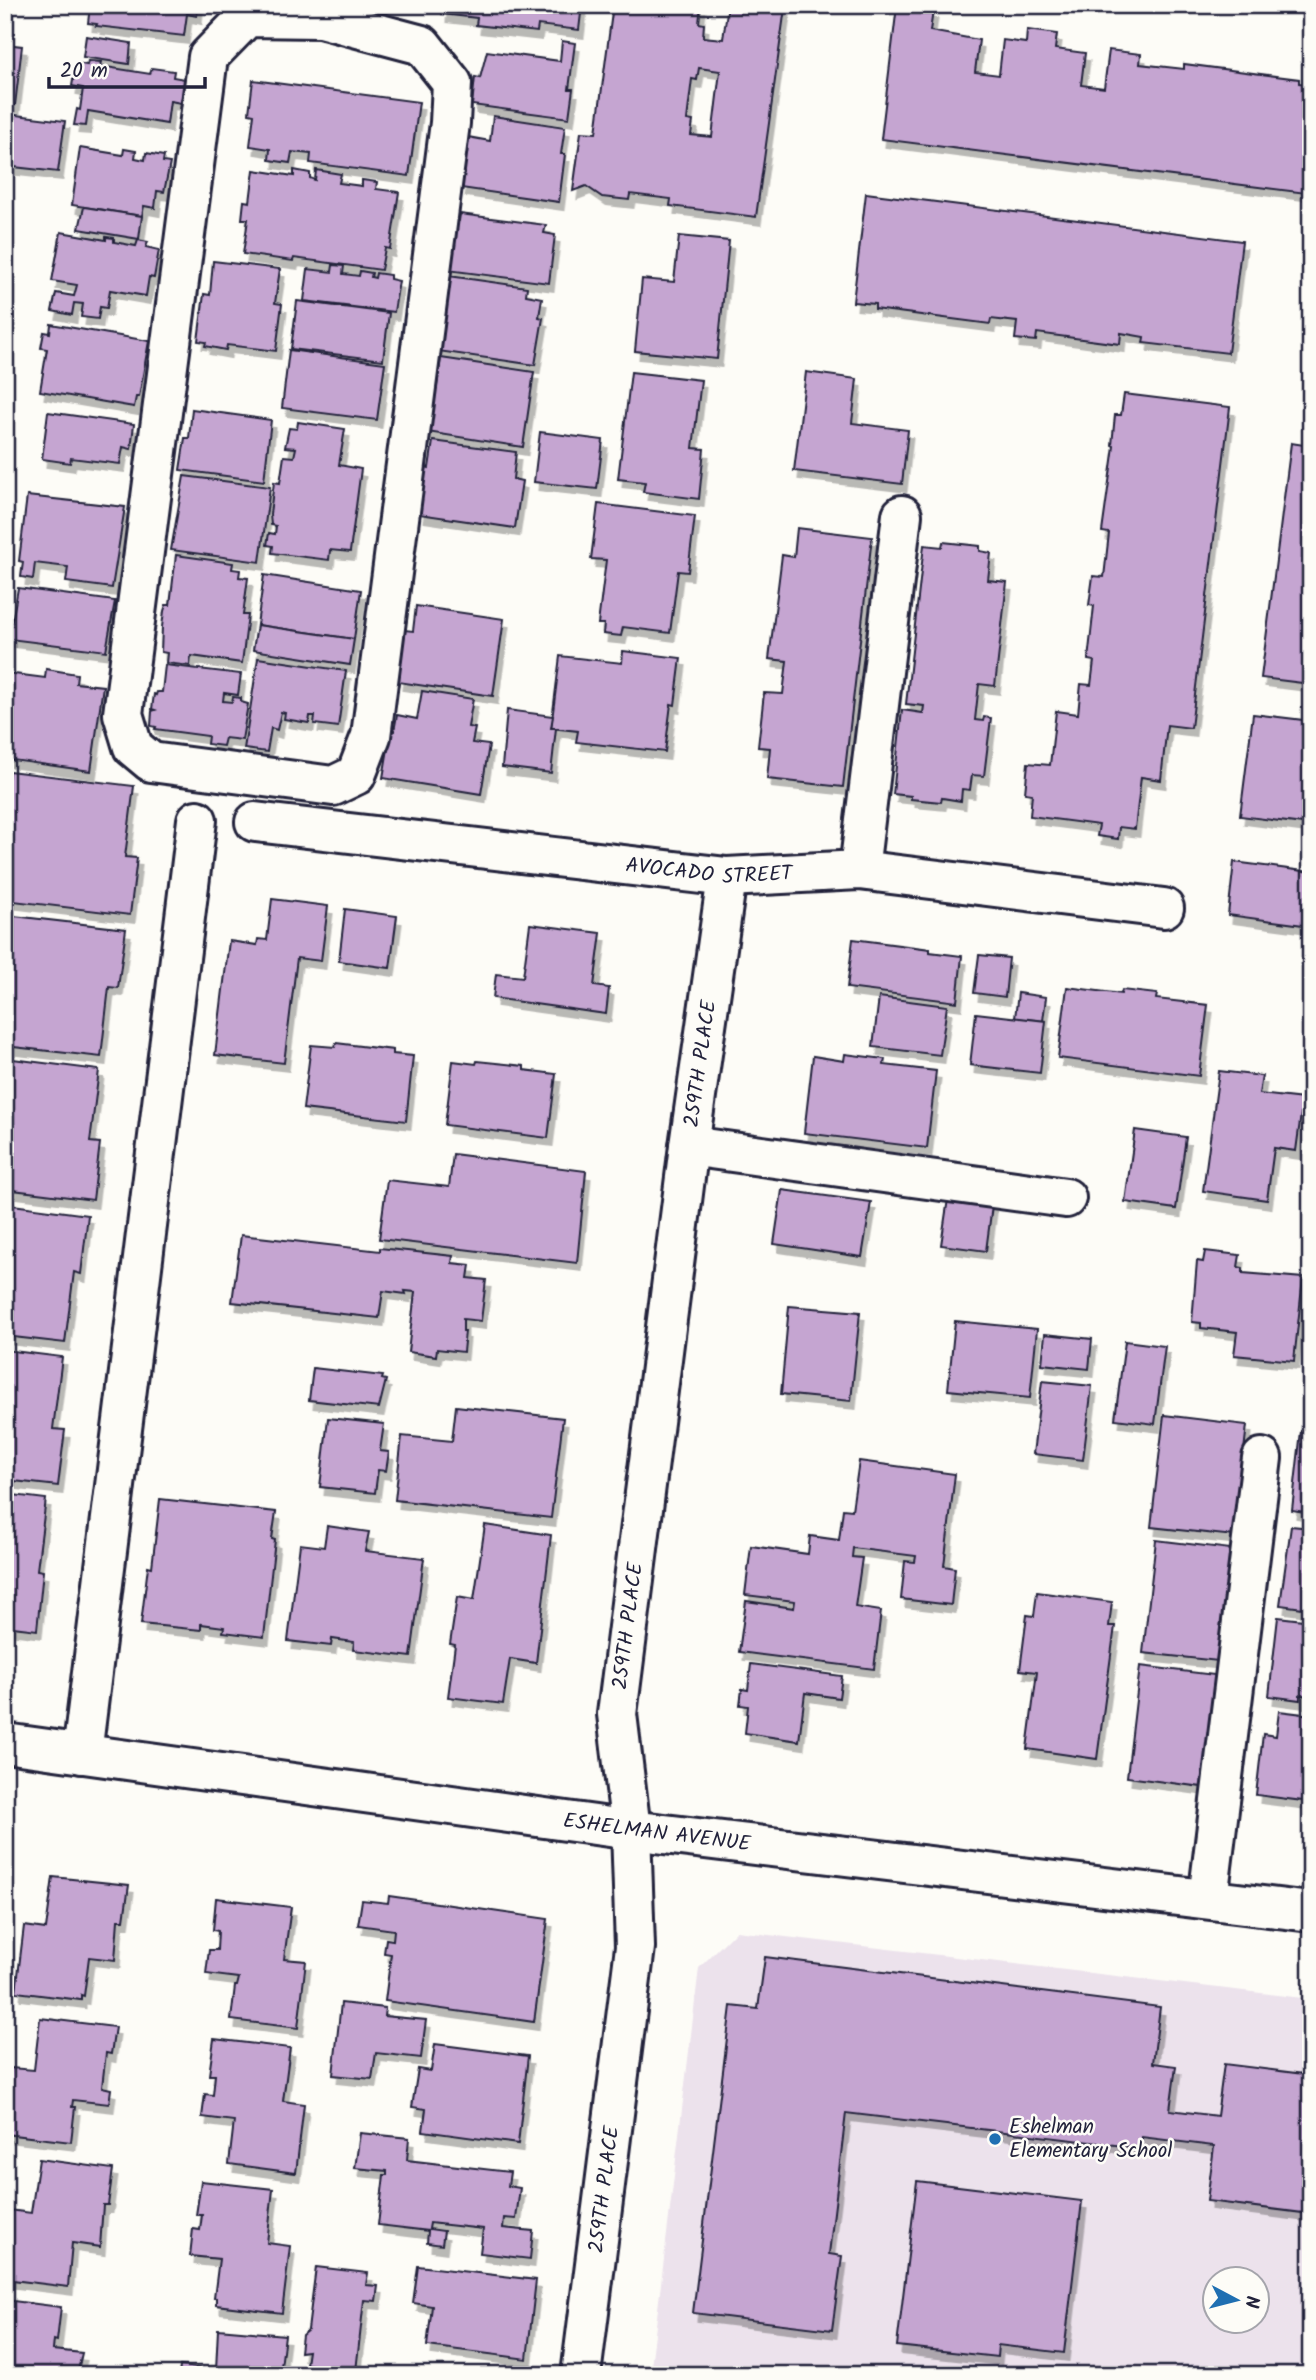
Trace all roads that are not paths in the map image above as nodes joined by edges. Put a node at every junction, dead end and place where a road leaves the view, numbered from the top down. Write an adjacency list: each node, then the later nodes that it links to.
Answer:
1 (315, 12): 1 (street)
2 (902, 515): 5 (street)
3 (197, 820): 12 (street)
4 (255, 822): 6 (street, AVOCADO STREET)
5 (859, 870): 6 (street, AVOCADO STREET); 7 (street, AVOCADO STREET)
6 (727, 877): 8 (street, 259TH PLACE)
7 (1164, 908)
8 (689, 1146): 9 (street); 13 (street, 259TH PLACE)
9 (1066, 1198)
10 (1262, 1458): 14 (street)
11 (5, 1743): 12 (street, ESHELMAN AVENUE)
12 (82, 1754): 13 (street, ESHELMAN AVENUE)
13 (631, 1830): 14 (street, ESHELMAN AVENUE); 16 (street, 259TH PLACE)
14 (1208, 1899): 15 (street, ESHELMAN AVENUE)
15 (1311, 1912)
16 (581, 2375)

